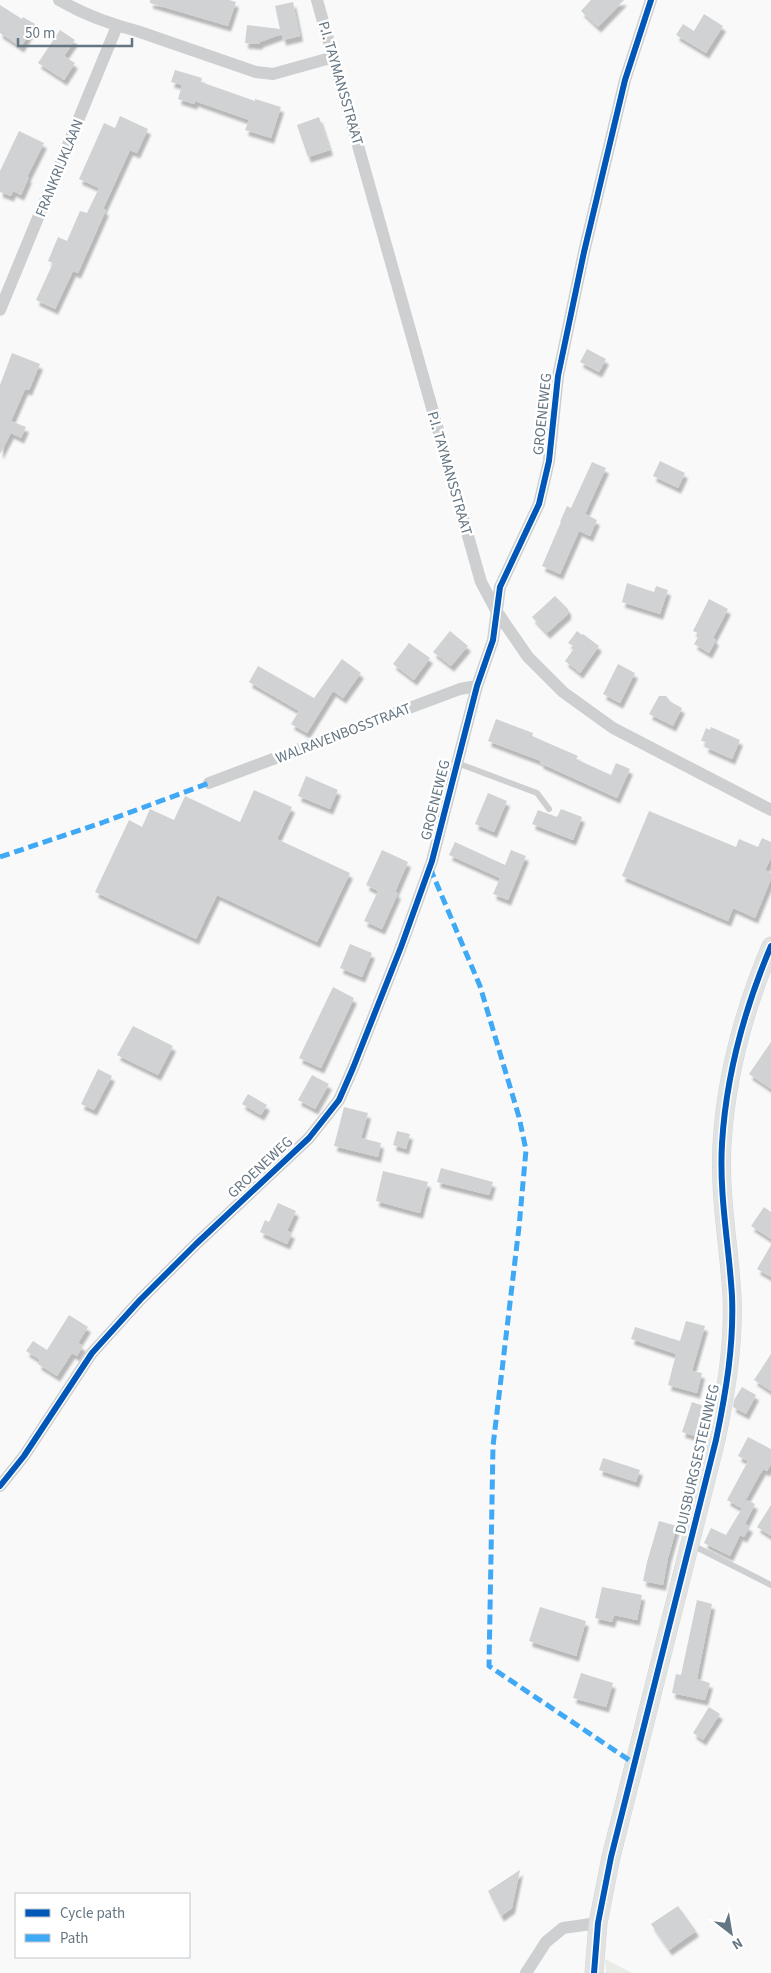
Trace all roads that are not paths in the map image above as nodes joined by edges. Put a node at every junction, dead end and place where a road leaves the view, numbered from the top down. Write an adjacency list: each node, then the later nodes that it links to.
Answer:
1 (59, 0): 4 (street)
2 (317, 0): 5 (street, P.I. TAYMANSSTRAAT)
3 (651, 0): 7 (street, GROENEWEG)
4 (117, 26): 5 (street); 6 (street, FRANKRIJKLAAN)
5 (334, 57): 7 (street, P.I. TAYMANSSTRAAT)
6 (0, 310)
7 (496, 612): 8 (street, GROENEWEG); 12 (street, P.I. TAYMANSSTRAAT)
8 (478, 686): 9 (street, GROENEWEG); 10 (street, WALRAVENBOSSTRAAT)
9 (457, 763): 11 (lane); 14 (street, GROENEWEG)
10 (209, 783)
11 (549, 809)
12 (771, 810)
13 (771, 946): 15 (street, DUISBURGSESTEENWEG)
14 (0, 1486)
15 (690, 1545): 16 (lane); 17 (street, DUISBURGSESTEENWEG)
16 (771, 1585)
17 (598, 1922): 18 (street); 19 (street, DUISBURGSESTEENWEG)
18 (526, 1973)
19 (594, 1973)

